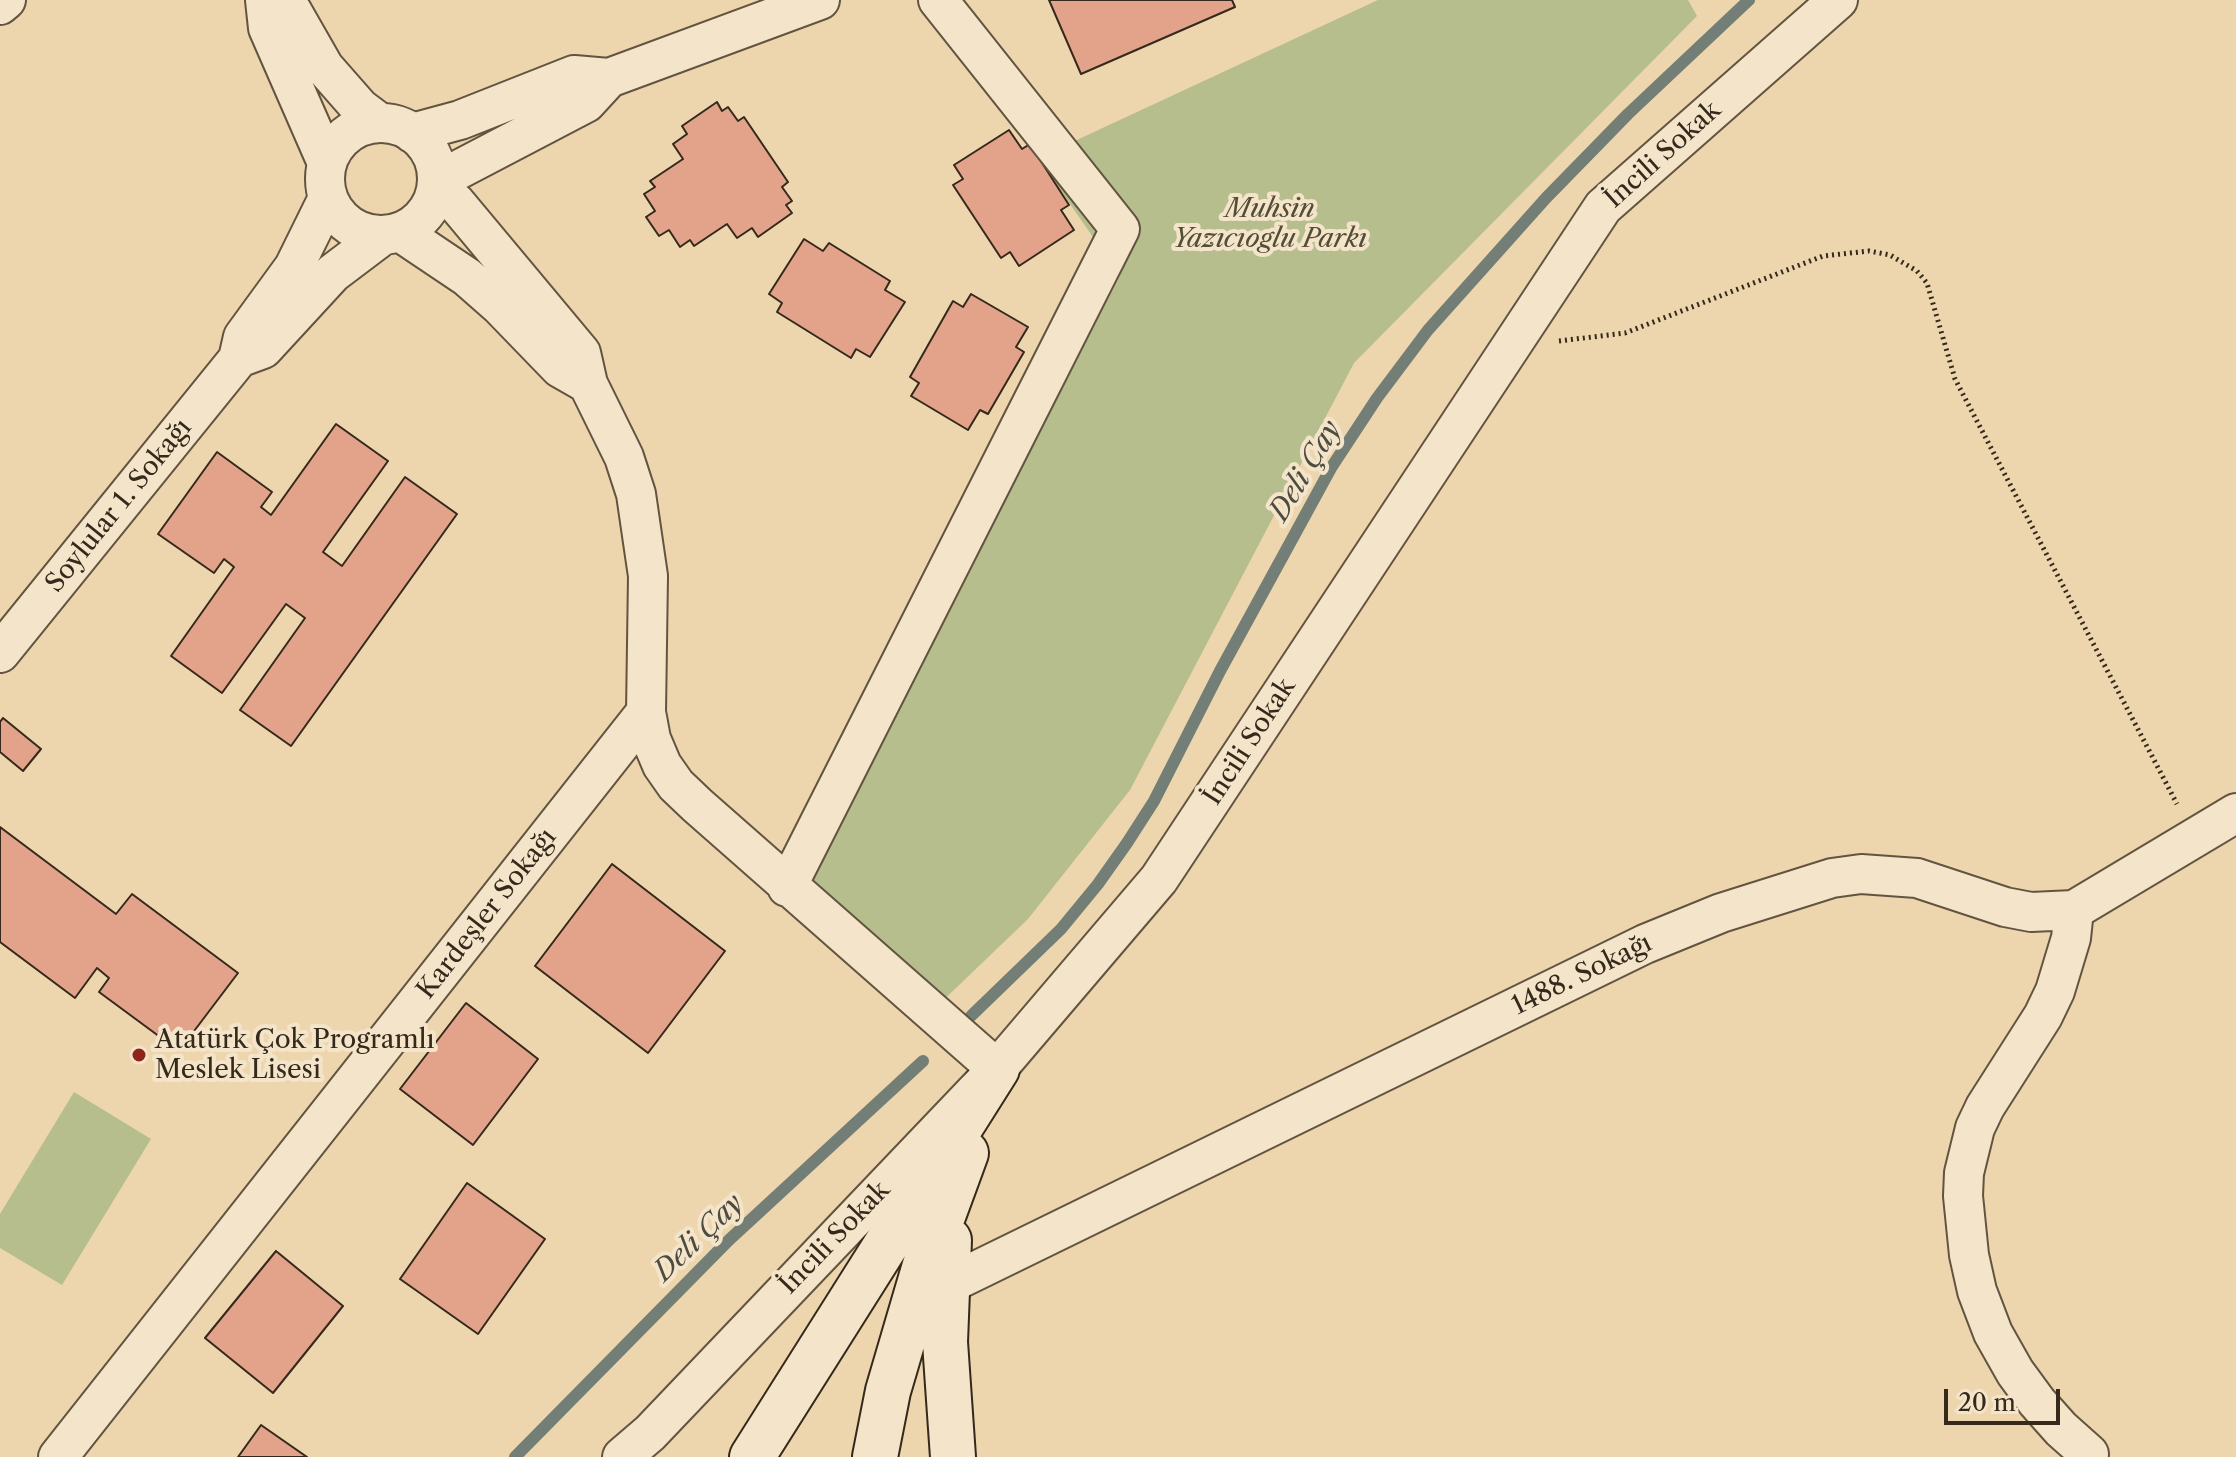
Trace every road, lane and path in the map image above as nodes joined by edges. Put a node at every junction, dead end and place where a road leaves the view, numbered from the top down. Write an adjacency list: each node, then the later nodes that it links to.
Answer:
1 (6, 0): 7 (street)
2 (265, 0): 10 (street)
3 (280, 0): 9 (street)
4 (820, 0): 8 (street)
5 (938, 0): 20 (street)
6 (1838, 0): 13 (street, İncili Sokak)
7 (0, 5)
8 (609, 78): 9 (street); 11 (street)
9 (396, 128): 10 (street); 11 (street)
10 (327, 181): 12 (street); 14 (street, Soylular 1. Sokağı)
11 (437, 187): 12 (street); 15 (street)
12 (391, 234): 14 (street, Soylular 1. Sokağı); 15 (street)
13 (1511, 346): 19 (path); 22 (street, İncili Sokak)
14 (238, 359): 16 (street, Soylular 1. Sokağı)
15 (588, 384): 17 (street)
16 (0, 653)
17 (646, 712): 20 (street); 26 (street, Kardeşler Sokağı)
18 (2236, 813): 19 (street, 1488. Sokağı)
19 (2195, 837): 21 (street, 1488. Sokağı)
20 (787, 887): 22 (street)
21 (2074, 910): 24 (street, 1488. Sokağı); 25 (street)
22 (997, 1069): 23 (street); 27 (street, İncili Sokak); 28 (street)
23 (951, 1192): 24 (street); 29 (street)
24 (947, 1285): 30 (street)
25 (2089, 1454)
26 (58, 1457)
27 (622, 1457)
28 (752, 1457)
29 (875, 1457)
30 (953, 1457)

